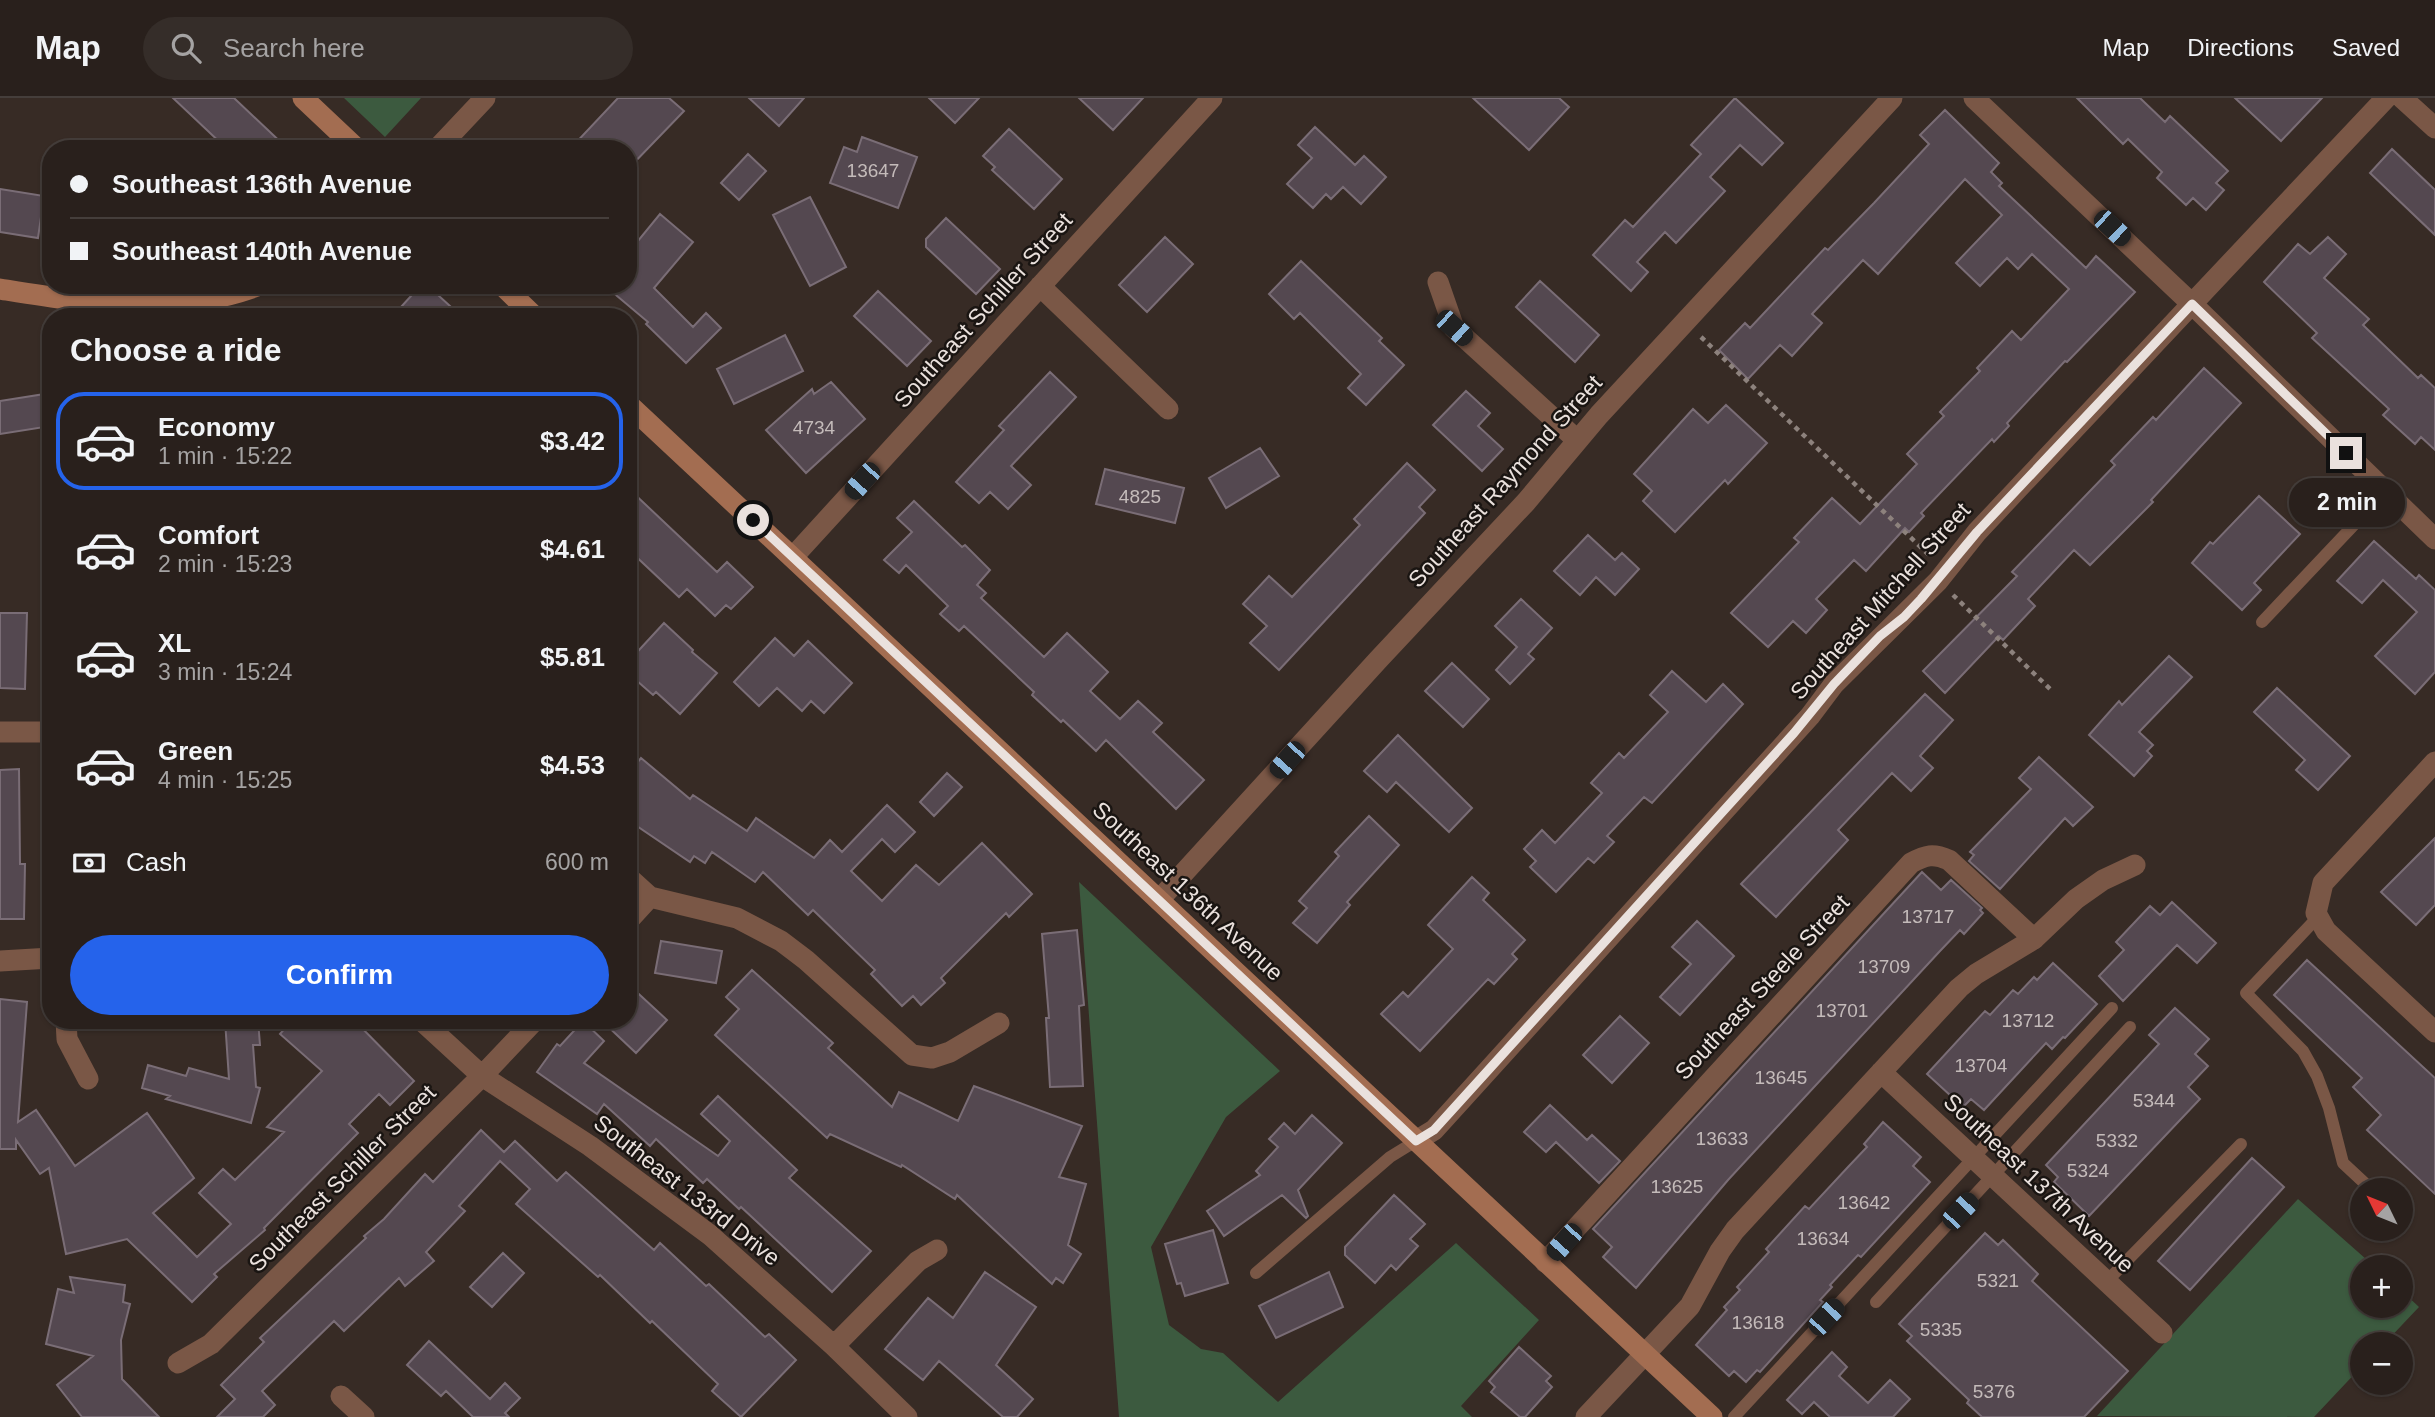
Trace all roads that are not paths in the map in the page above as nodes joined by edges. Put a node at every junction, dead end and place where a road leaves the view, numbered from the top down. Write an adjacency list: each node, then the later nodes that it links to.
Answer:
1 (303, 98): 9 (street)
2 (485, 98): 10 (street)
3 (1212, 98): 12 (street, Southeast Schiller Street)
4 (1892, 98): 20 (street, Southeast Raymond Street)
5 (1974, 98): 16 (street)
6 (2386, 98): 16 (street, Southeast Mitchell Street)
7 (2402, 98): 8 (street)
8 (2435, 128)
9 (347, 140)
10 (446, 140)
11 (1438, 282): 20 (street)
12 (1040, 286): 18 (street); 23 (street, Southeast Schiller Street)
13 (0, 289): 14 (street)
14 (235, 294)
15 (511, 294): 17 (street)
16 (2192, 304): 21 (street); 47 (street, Southeast Mitchell Street)
17 (526, 308)
18 (1168, 409)
19 (637, 412): 23 (street, Southeast 136th Avenue)
20 (1577, 440): 31 (street, Southeast Raymond Street)
21 (2386, 491): 22 (street); 24 (lane)
22 (2435, 539)
23 (793, 557): 31 (street, Southeast 136th Avenue)
24 (2262, 622)
25 (0, 732): 26 (street)
26 (42, 732)
27 (2435, 762): 33 (street)
28 (2135, 865): 34 (street)
29 (637, 885): 30 (street)
30 (650, 897): 32 (street); 38 (street)
31 (1159, 900): 47 (street, Southeast 136th Avenue)
32 (637, 911)
33 (2317, 912): 43 (street); 51 (lane)
34 (2034, 939): 44 (street); 53 (street, Southeast Steele Street)
35 (42, 959): 36 (street)
36 (0, 961)
37 (2112, 1008): 49 (lane)
38 (999, 1023)
39 (2130, 1027): 50 (lane)
40 (66, 1029): 46 (street)
41 (431, 1029): 45 (street, Southeast 133rd Drive)
42 (526, 1029): 45 (street, Southeast Schiller Street)
43 (2435, 1032)
44 (1881, 1072): 49 (street, Southeast 137th Avenue); 59 (street)
45 (482, 1076): 58 (street, Southeast 133rd Drive); 60 (street, Southeast Schiller Street)
46 (88, 1079)
47 (1416, 1141): 53 (street, Southeast 136th Avenue); 54 (lane)
48 (2241, 1144): 55 (lane)
49 (1974, 1158): 50 (street, Southeast 137th Avenue); 66 (lane)
50 (1993, 1175): 55 (street, Southeast 137th Avenue); 56 (lane)
51 (2359, 1178)
52 (937, 1250): 58 (street)
53 (1545, 1262): 59 (street, Southeast 136th Avenue)
54 (1256, 1273)
55 (2107, 1281): 57 (street, Southeast 137th Avenue)
56 (1875, 1302)
57 (2162, 1333)
58 (834, 1346): 63 (street, Southeast 133rd Drive)
59 (1644, 1355): 64 (street); 65 (street, Southeast 136th Avenue)
60 (178, 1363)
61 (341, 1396): 62 (street)
62 (364, 1417)
63 (908, 1417)
64 (1586, 1417)
65 (1712, 1417)
66 (1734, 1417)

